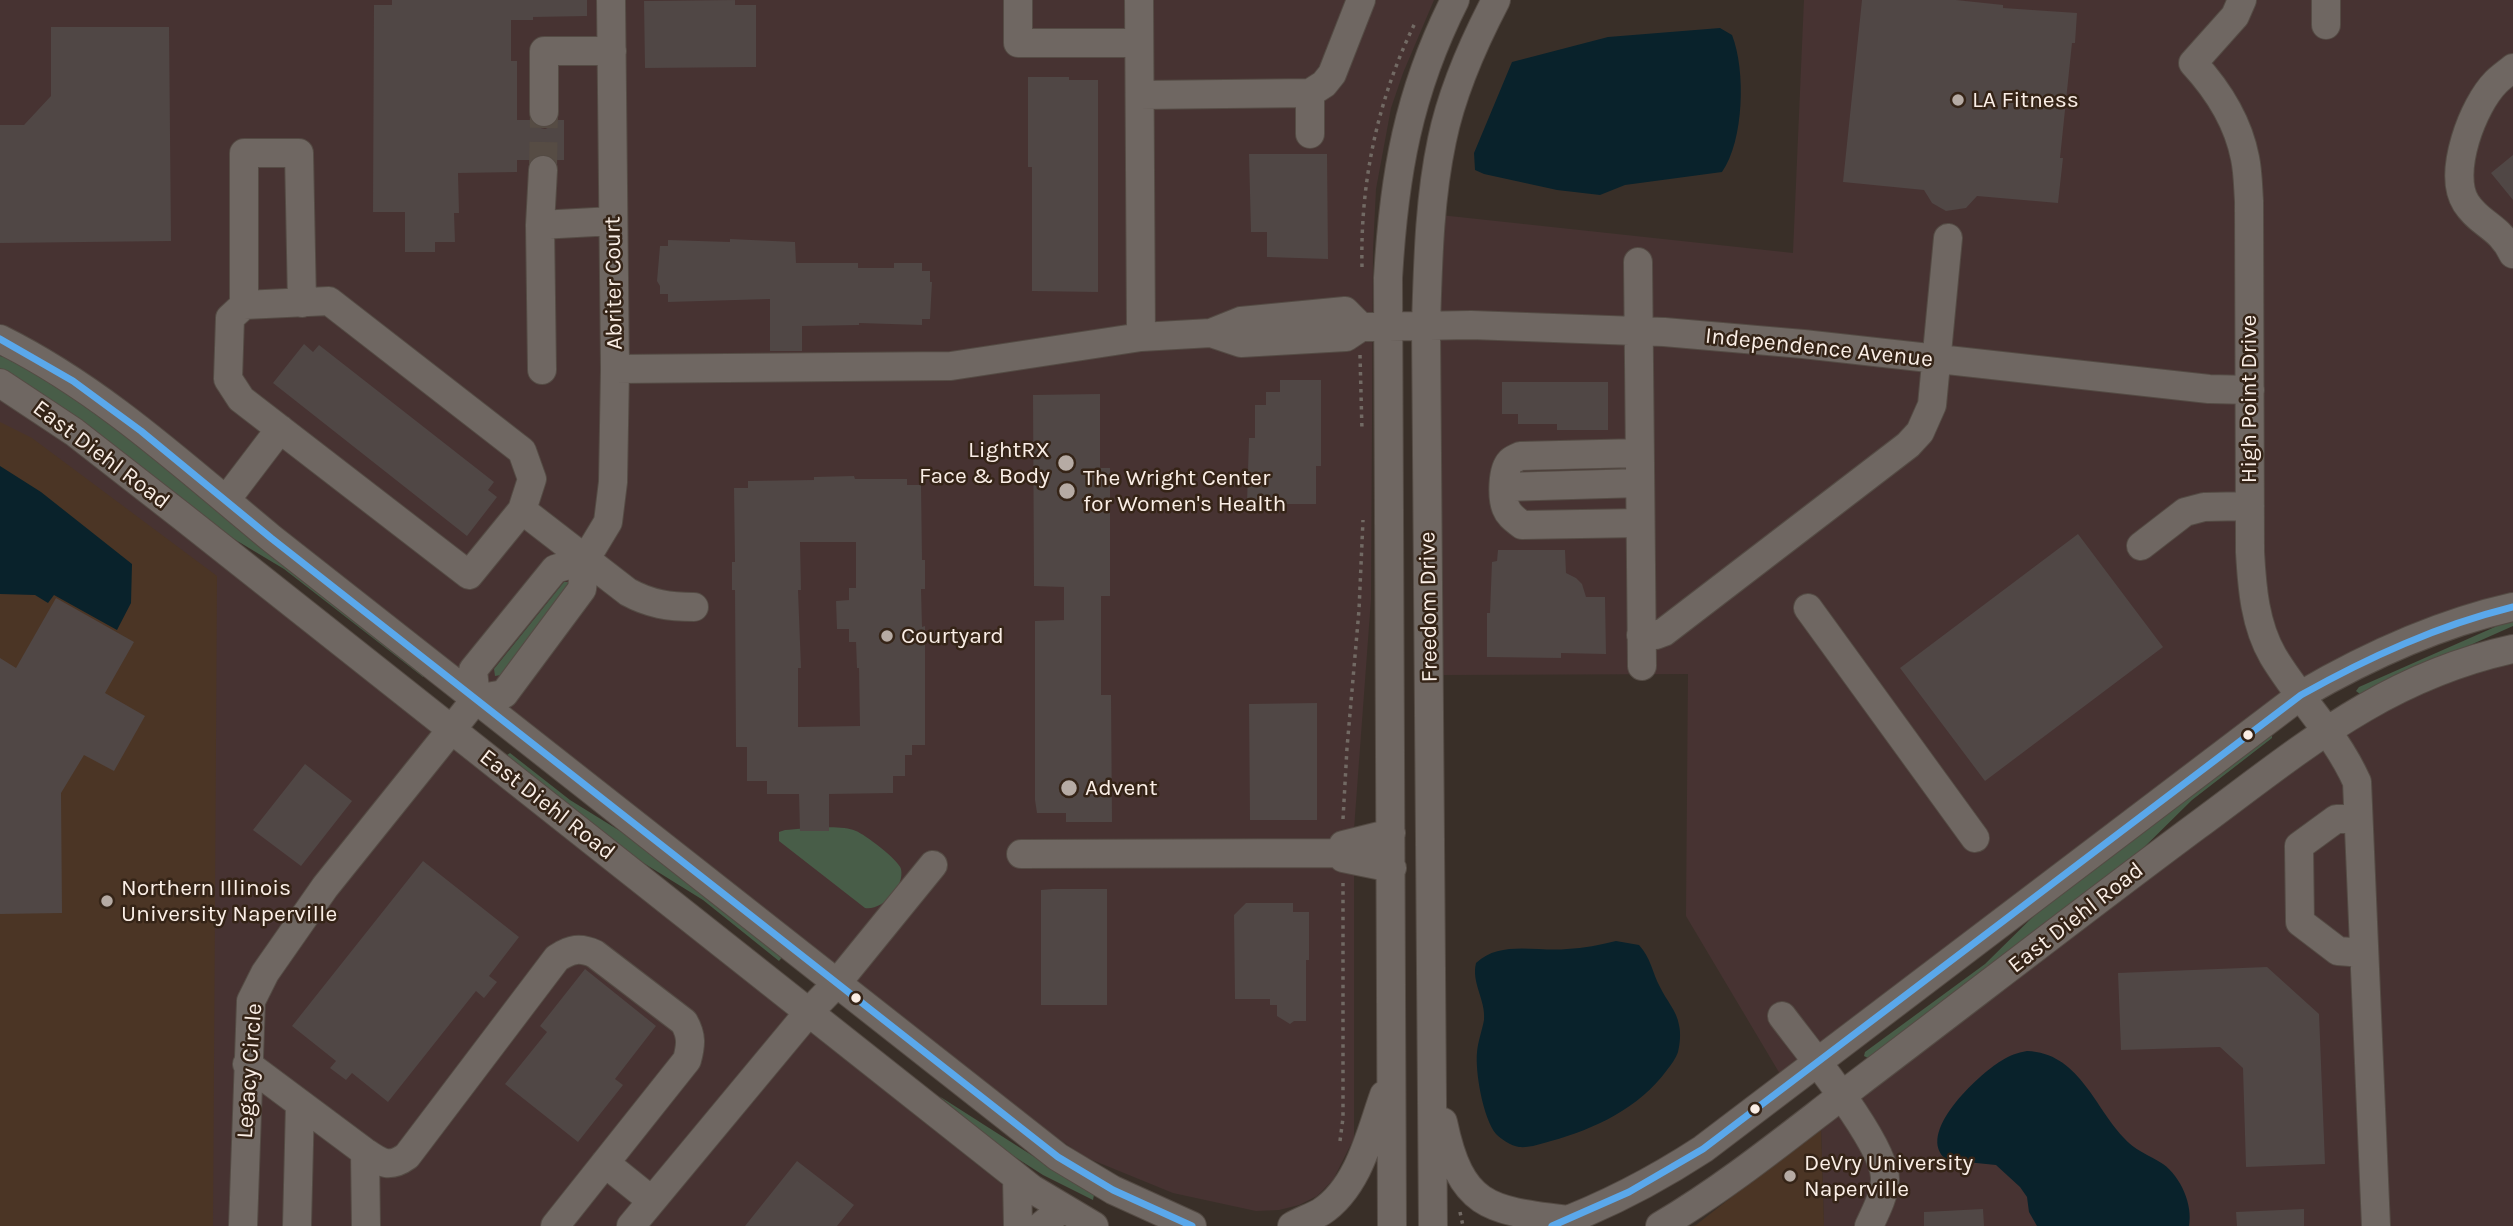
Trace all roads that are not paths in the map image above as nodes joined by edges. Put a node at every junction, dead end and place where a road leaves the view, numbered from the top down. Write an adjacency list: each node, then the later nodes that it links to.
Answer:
1 (611, 0): 9 (street, Abriter Court)
2 (1018, 0): 8 (street)
3 (1139, 0): 8 (street)
4 (1361, 0): 11 (street)
5 (1455, 0): 25 (street, Freedom Drive)
6 (1496, 0): 23 (street, Freedom Drive)
7 (2242, 0): 32 (street, High Point Drive)
8 (1139, 43): 12 (street)
9 (612, 51): 13 (street); 16 (street, Abriter Court)
10 (2513, 68): 19 (street)
11 (1310, 93): 12 (street); 14 (street)
12 (1140, 95): 26 (street)
13 (544, 112)
14 (1310, 134)
15 (543, 170): 17 (street)
16 (613, 221): 17 (street); 29 (street, Abriter Court)
17 (540, 225): 30 (street)
18 (1948, 238): 28 (street)
19 (2513, 254)
20 (1638, 262): 24 (street)
21 (302, 303): 22 (street); 22 (street); 39 (street)
22 (244, 305): 33 (street)
23 (1426, 326): 24 (street, Independence Avenue); 25 (street, Independence Avenue); 66 (street, Freedom Drive)
24 (1638, 331): 28 (street, Independence Avenue); 34 (street)
25 (1369, 336): 26 (street, Independence Avenue); 54 (street, Freedom Drive)
26 (1141, 337): 29 (street, Independence Avenue)
27 (0, 339): 37 (street, East Diehl Road)
28 (1937, 360): 32 (street, Independence Avenue); 46 (street)
29 (615, 369): 42 (street, Abriter Court)
30 (542, 370)
31 (0, 383): 52 (street, East Diehl Road)
32 (2249, 390): 38 (street, High Point Drive)
33 (280, 429): 37 (street); 39 (street)
34 (1639, 453): 35 (street); 36 (street)
35 (1640, 483): 36 (street); 40 (street)
36 (1505, 487): 40 (street)
37 (226, 500): 50 (street, East Diehl Road)
38 (2250, 506): 41 (street); 49 (street, High Point Drive)
39 (522, 510): 42 (street)
40 (1640, 523): 46 (street)
41 (2141, 546)
42 (585, 560): 43 (street); 50 (street, Abriter Court); 50 (street)
43 (694, 607)
44 (2513, 607): 49 (street, East Diehl Road)
45 (1808, 608): 55 (street)
46 (1642, 635): 48 (street)
47 (2513, 649): 51 (street, East Diehl Road)
48 (1642, 666)
49 (2301, 695): 51 (street, High Point Drive); 64 (street, East Diehl Road)
50 (476, 699): 52 (street); 61 (street, East Diehl Road)
51 (2328, 729): 53 (street, High Point Drive); 68 (street, East Diehl Road)
52 (451, 730): 62 (street, East Diehl Road); 65 (street, Legacy Circle)
53 (2358, 819): 60 (street, High Point Drive); 60 (street)
54 (1391, 833): 56 (street); 59 (street, Freedom Drive)
55 (1975, 838)
56 (1339, 853): 57 (street); 59 (street)
57 (1021, 855)
58 (933, 865): 61 (street)
59 (1392, 867): 67 (street, Freedom Drive)
60 (2364, 953): 90 (street, High Point Drive)
61 (837, 983): 62 (street); 84 (street, East Diehl Road)
62 (808, 1013): 72 (street, East Diehl Road); 73 (street)
63 (1782, 1016): 64 (street)
64 (1816, 1063): 68 (street); 75 (street, East Diehl Road)
65 (247, 1064): 69 (street); 76 (street, Legacy Circle)
66 (1433, 1073): 75 (street); 87 (street, Freedom Drive)
67 (1391, 1075): 85 (street); 86 (street, Freedom Drive)
68 (1841, 1097): 88 (street, East Diehl Road); 89 (street)
69 (300, 1104): 70 (street); 77 (street)
70 (365, 1152): 71 (street); 78 (street)
71 (605, 1163): 73 (street); 79 (street)
72 (1017, 1177): 74 (street, East Diehl Road); 81 (street)
73 (651, 1200): 80 (street)
74 (1063, 1208): 82 (street); 83 (street, East Diehl Road)
75 (1560, 1223)
76 (243, 1226)
77 (297, 1226)
78 (366, 1226)
79 (555, 1226)
80 (631, 1226)
81 (1018, 1226)
82 (1041, 1226)
83 (1094, 1226)
84 (1192, 1226)
85 (1292, 1226)
86 (1392, 1226)
87 (1433, 1226)
88 (1660, 1226)
89 (1869, 1226)
90 (2376, 1226)

